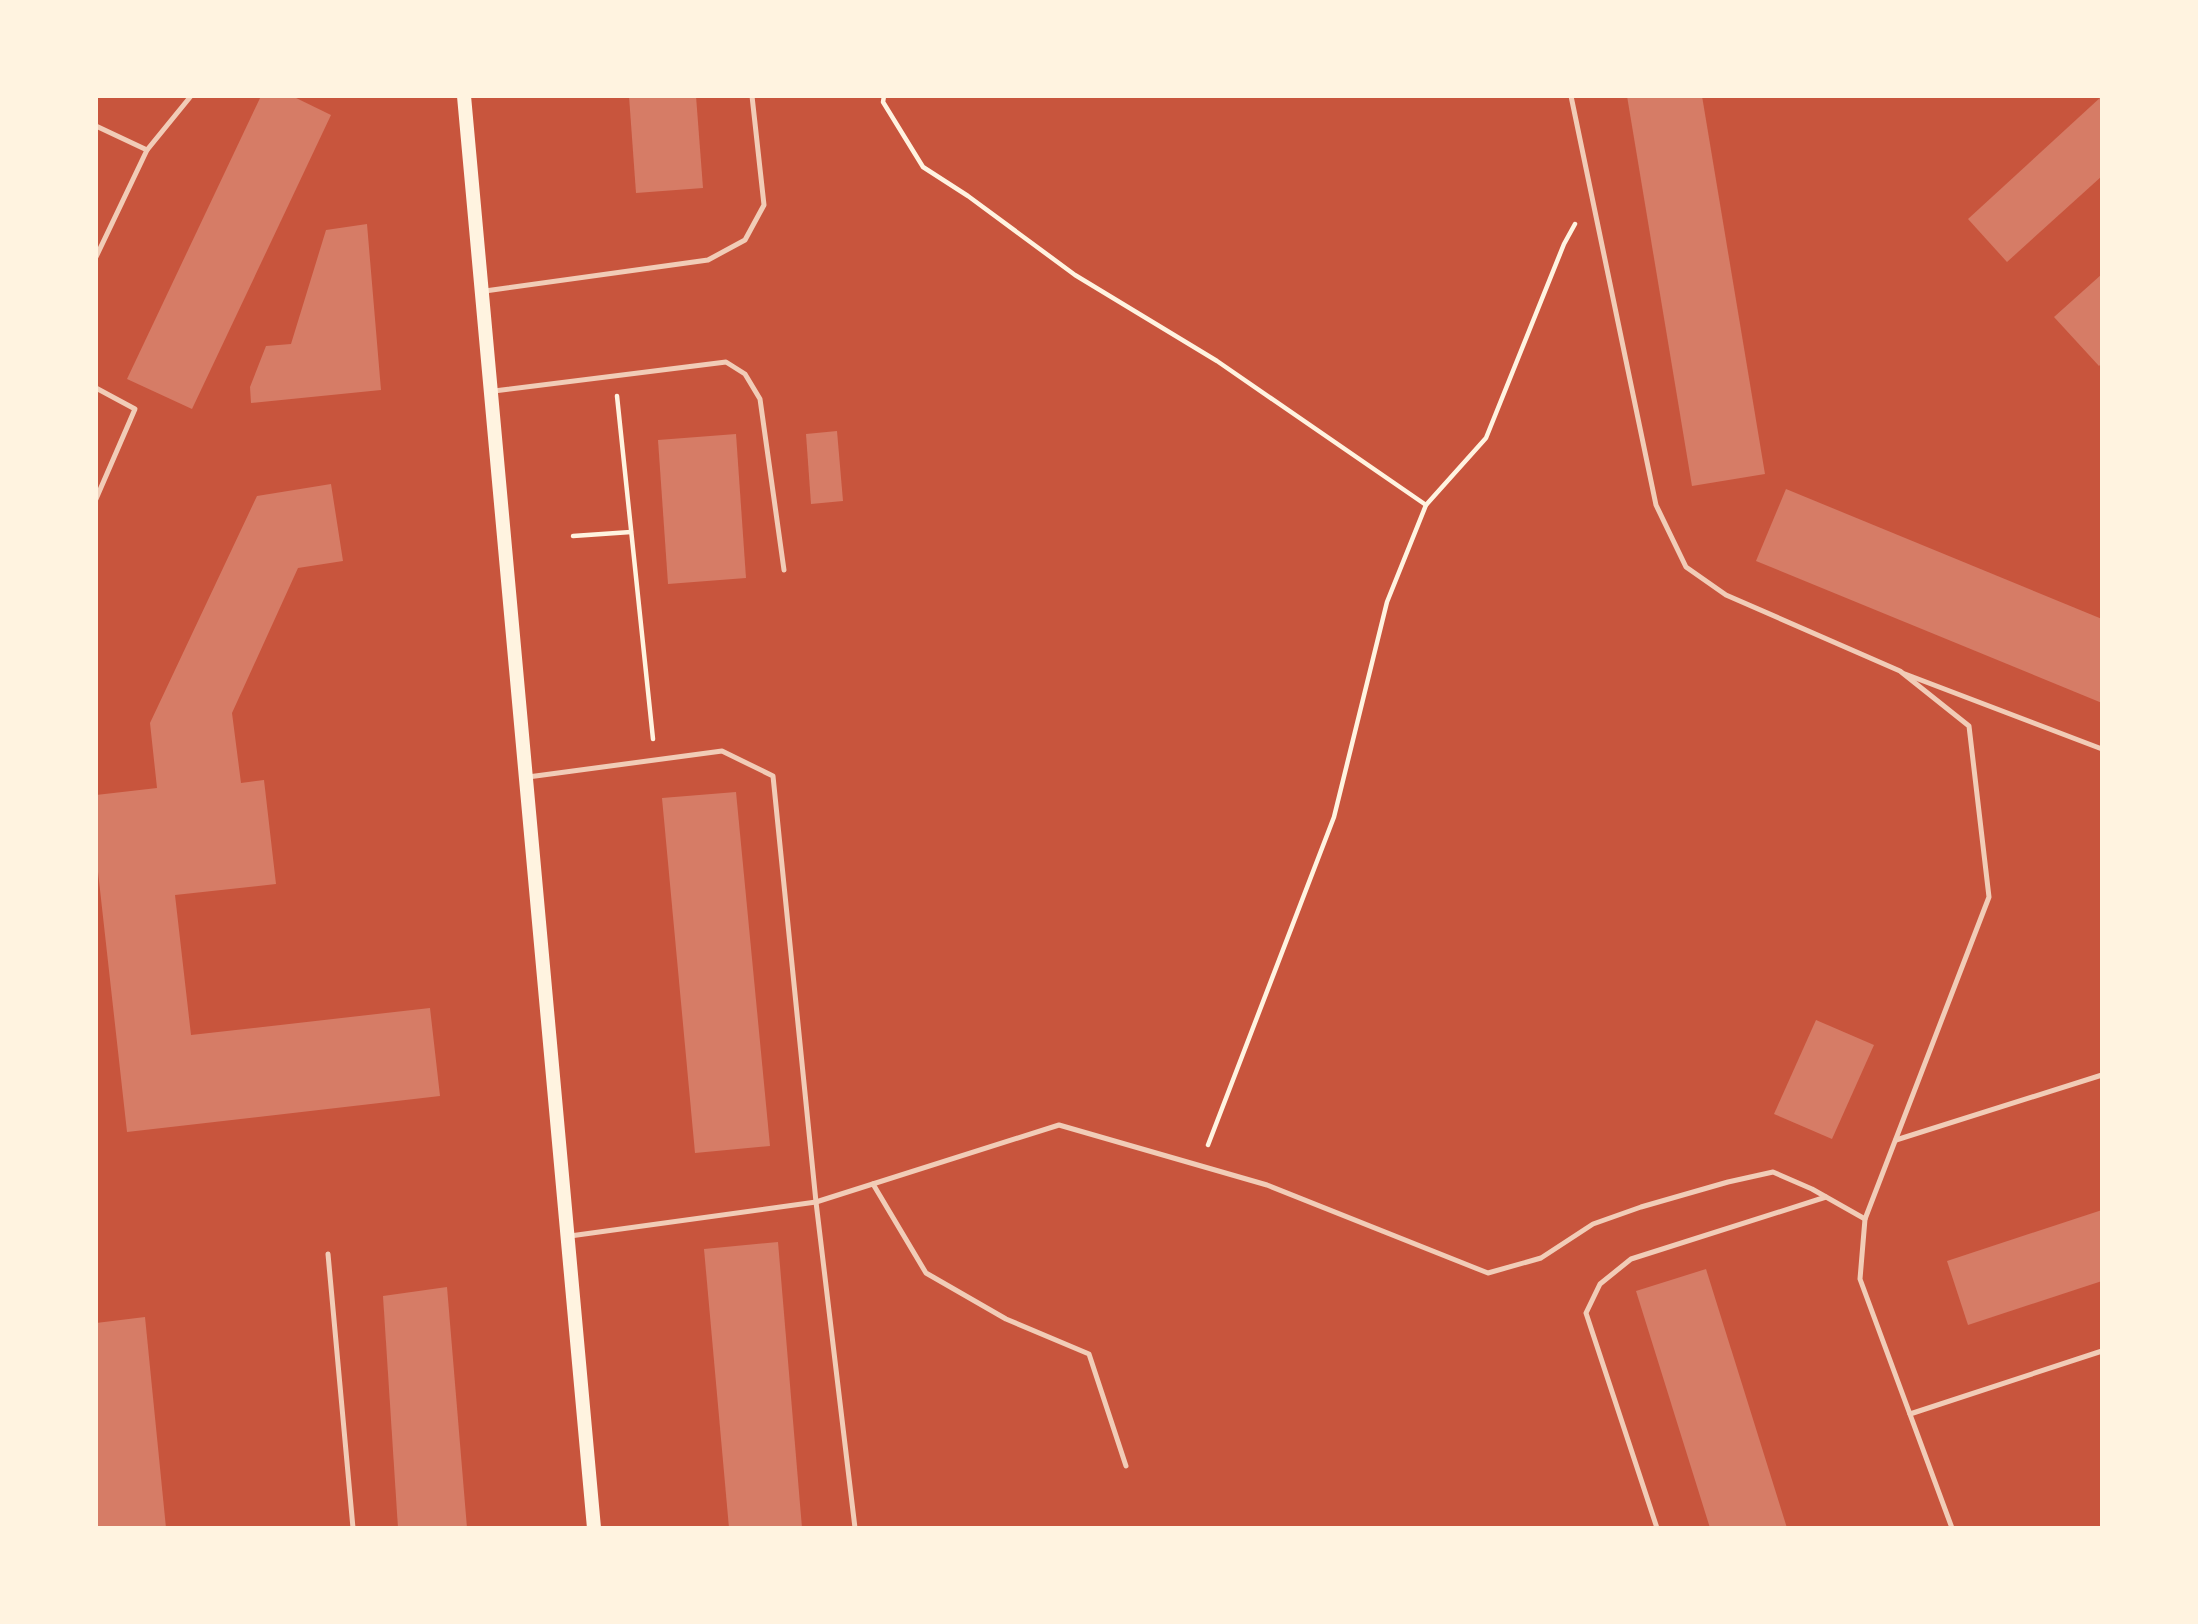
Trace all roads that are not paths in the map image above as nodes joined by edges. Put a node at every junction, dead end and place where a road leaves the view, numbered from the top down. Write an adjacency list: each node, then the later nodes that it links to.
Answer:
1 (191, 96): 6 (lane)
2 (464, 96): 8 (main road)
3 (752, 96): 8 (lane)
4 (1571, 96): 13 (lane)
5 (96, 126): 6 (lane)
6 (147, 150): 7 (lane)
7 (96, 257)
8 (482, 291): 10 (main road)
9 (96, 388): 11 (lane)
10 (490, 391): 12 (lane); 15 (main road)
11 (96, 499)
12 (784, 570)
13 (1900, 671): 14 (lane); 17 (lane)
14 (2102, 749)
15 (526, 778): 20 (lane); 22 (main road)
16 (2102, 1075): 17 (lane)
17 (1896, 1140): 21 (lane)
18 (873, 1184): 19 (lane); 20 (lane); 26 (lane)
19 (1826, 1197): 21 (lane); 30 (lane)
20 (816, 1202): 22 (lane); 29 (lane)
21 (1865, 1219): 25 (lane)
22 (568, 1236): 28 (main road)
23 (328, 1254): 27 (lane)
24 (2102, 1351): 25 (lane)
25 (1910, 1415): 31 (lane)
26 (1126, 1466)
27 (353, 1528)
28 (594, 1528)
29 (855, 1528)
30 (1657, 1528)
31 (1952, 1528)

